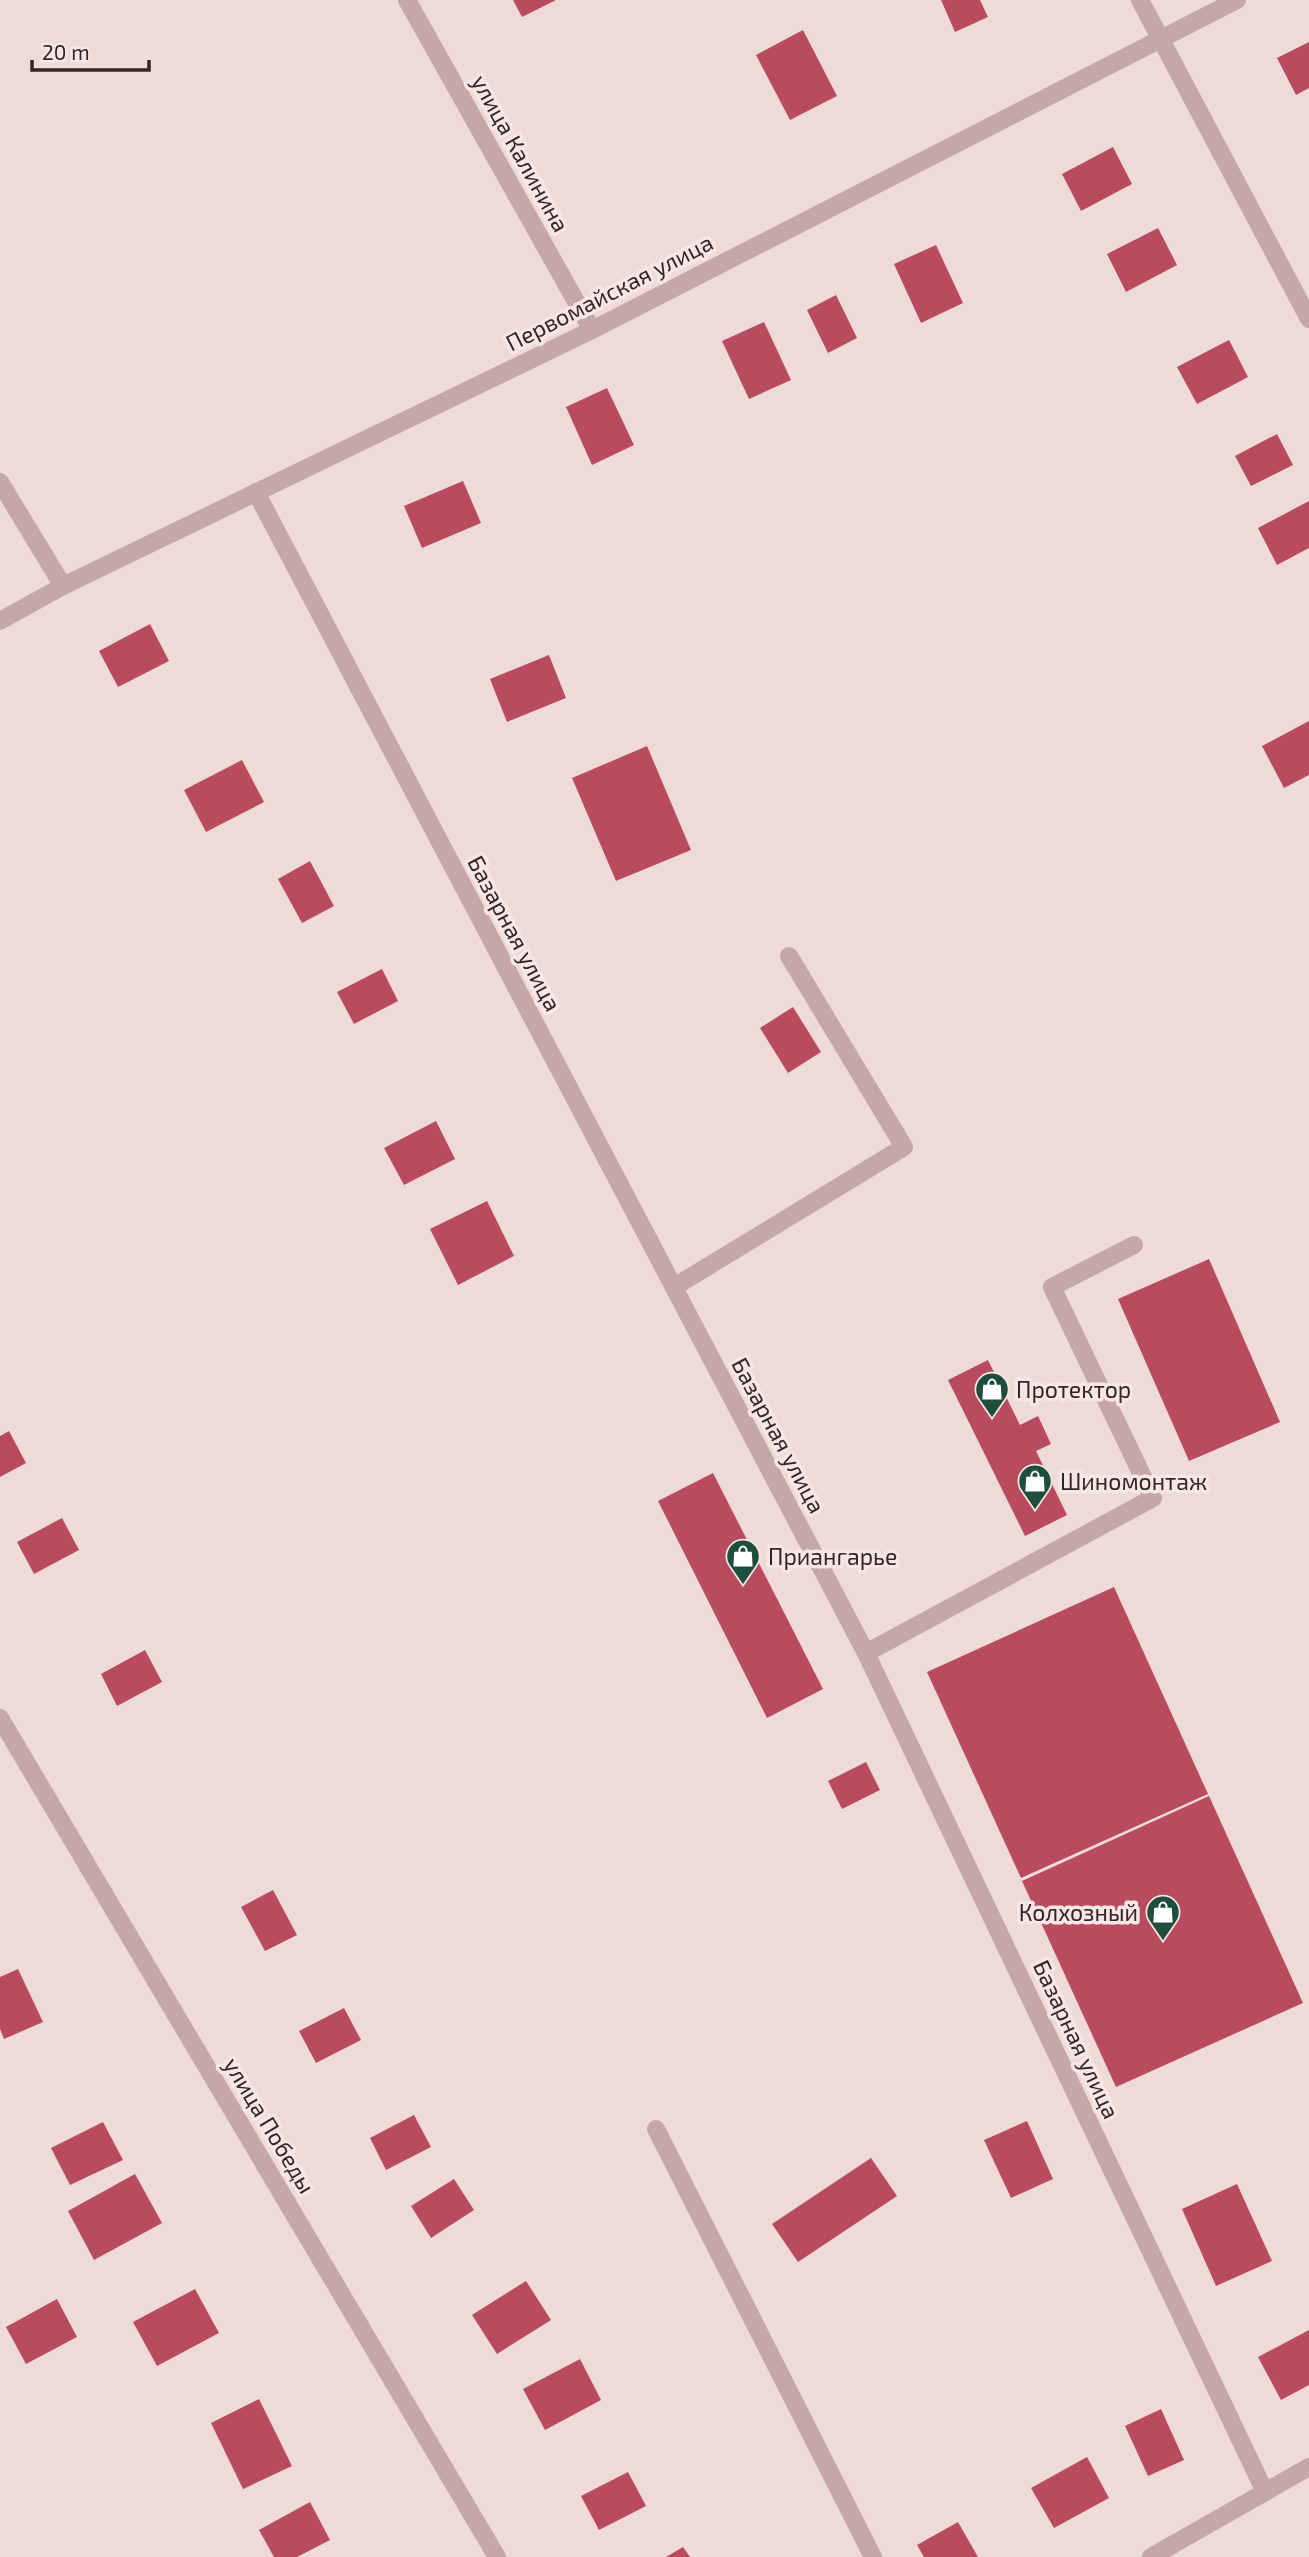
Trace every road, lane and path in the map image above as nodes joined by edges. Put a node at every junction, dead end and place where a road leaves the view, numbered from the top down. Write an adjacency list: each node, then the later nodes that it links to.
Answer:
1 (407, 0): 6 (street, улица Калинина)
2 (1139, 0): 4 (street)
3 (1237, 0): 4 (street, Первомайская улица)
4 (1161, 39): 5 (street); 6 (street, Первомайская улица)
5 (1309, 318)
6 (592, 330): 8 (street, Первомайская улица)
7 (0, 482): 9 (street)
8 (256, 492): 9 (street, Первомайская улица); 13 (street, Базарная улица)
9 (62, 586): 10 (street, Первомайская улица)
10 (0, 621)
11 (789, 956): 13 (street)
12 (1134, 1245): 14 (street)
13 (674, 1287): 14 (street, Базарная улица)
14 (866, 1653): 18 (street, Базарная улица)
15 (0, 1718): 19 (street, улица Победы)
16 (656, 2129): 20 (street)
17 (1309, 2467): 18 (street)
18 (1265, 2492): 21 (street)
19 (497, 2557)
20 (873, 2557)
21 (1151, 2557)

